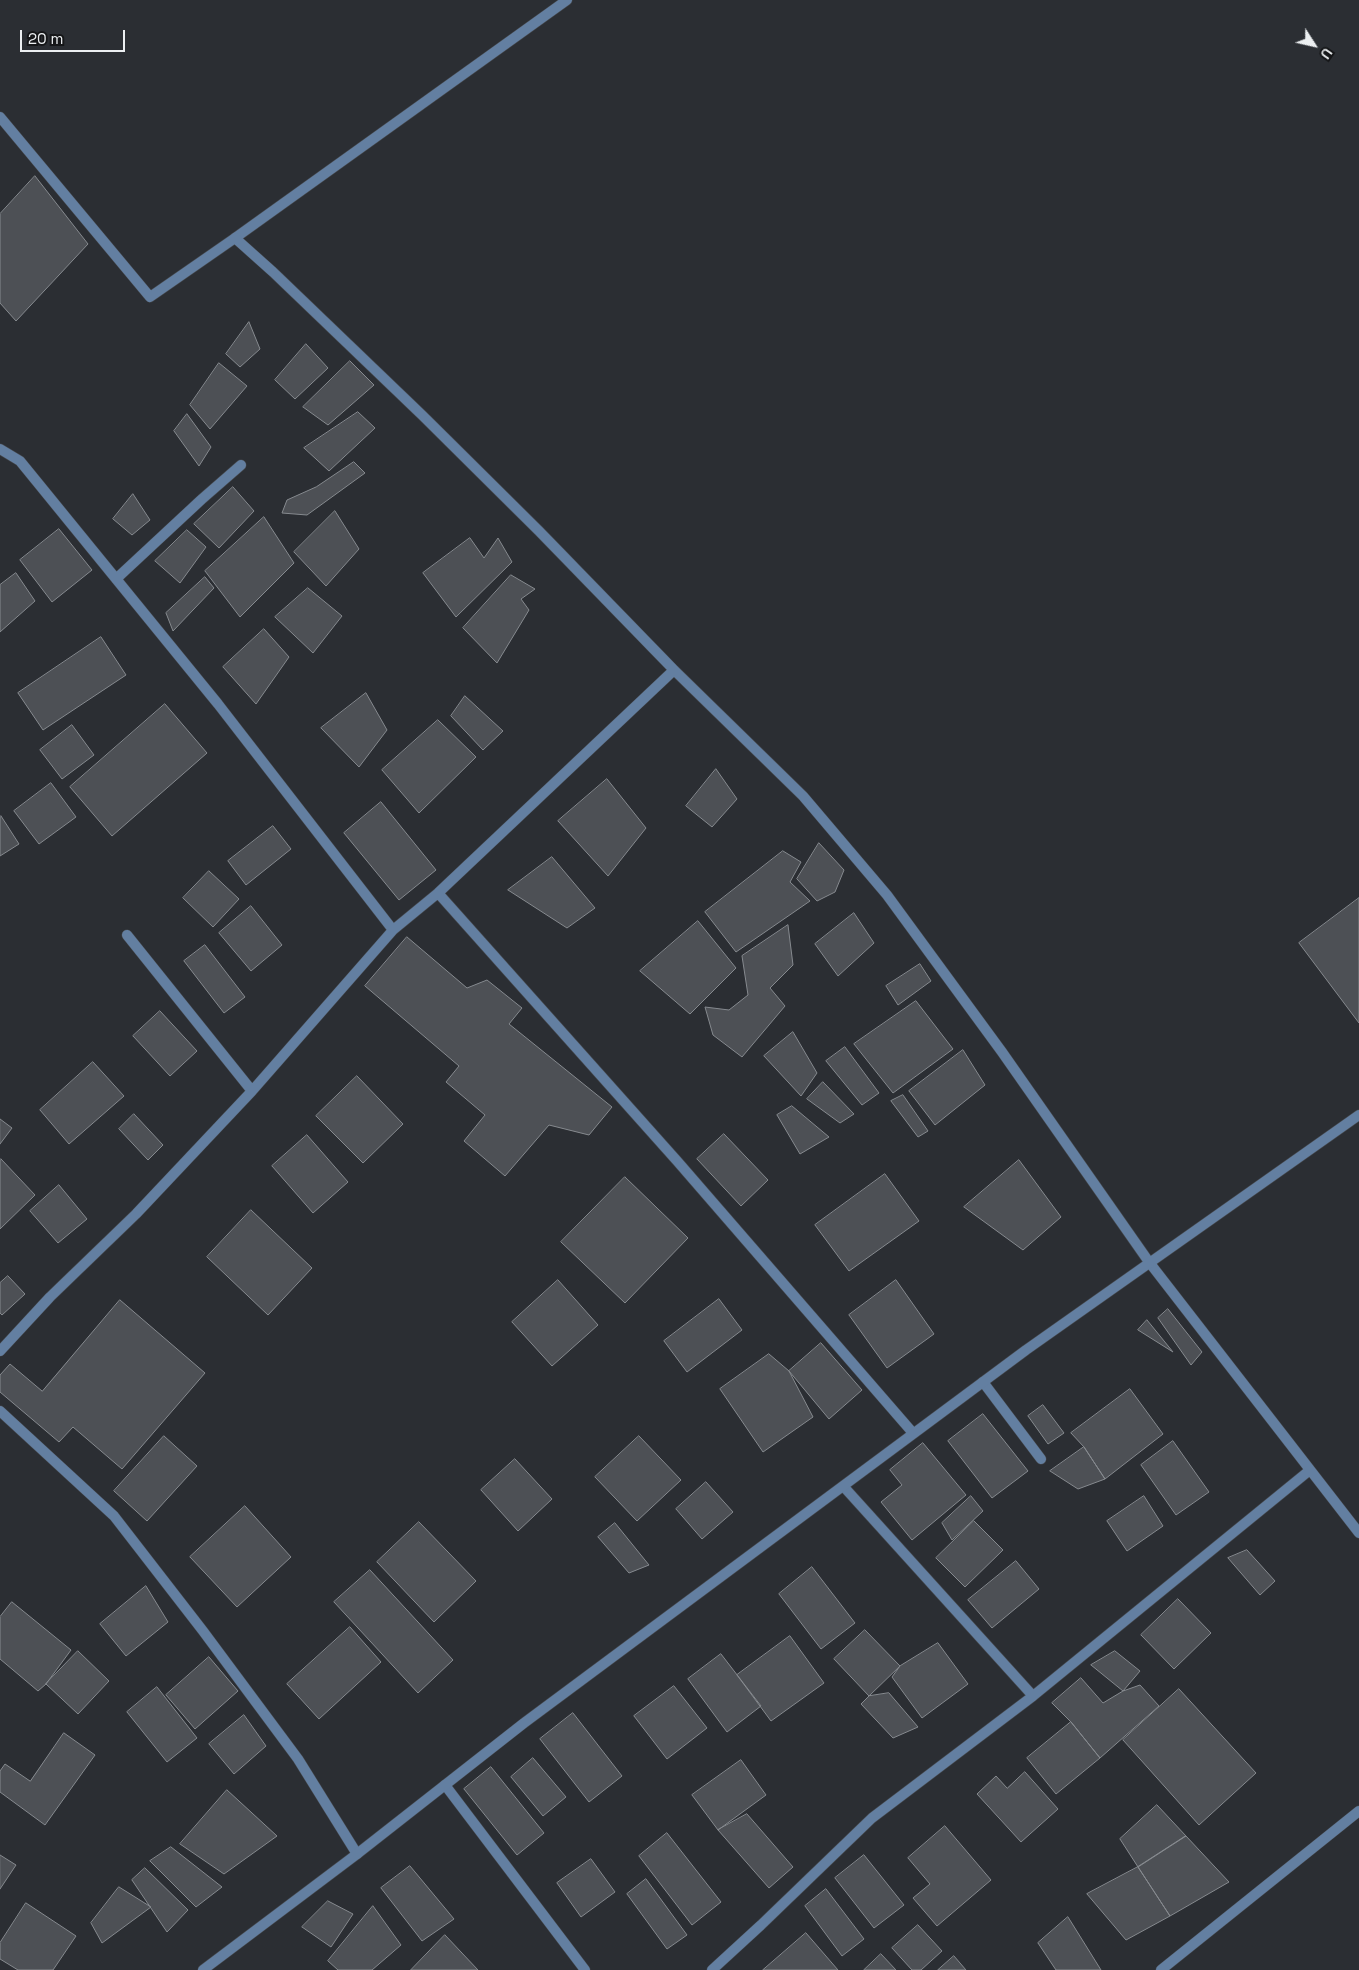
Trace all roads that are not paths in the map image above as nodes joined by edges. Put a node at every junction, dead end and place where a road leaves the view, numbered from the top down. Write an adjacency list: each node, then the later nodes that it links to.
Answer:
1 (567, 0): 3 (street)
2 (0, 117): 3 (street)
3 (235, 238): 7 (street)
4 (0, 449): 6 (street)
5 (241, 465): 6 (street)
6 (116, 579): 9 (street)
7 (674, 670): 8 (street); 13 (street)
8 (438, 893): 9 (street); 17 (street)
9 (393, 930): 11 (street)
10 (127, 935): 11 (street)
11 (252, 1091): 14 (street)
12 (1359, 1115): 13 (street)
13 (1150, 1262): 15 (street); 19 (street)
14 (0, 1351)
15 (983, 1382): 17 (street); 18 (street)
16 (0, 1411): 25 (street)
17 (913, 1433): 20 (street)
18 (1041, 1459)
19 (1310, 1470): 21 (street); 22 (street)
20 (844, 1486): 22 (street); 23 (street)
21 (1359, 1533)
22 (1033, 1696): 28 (street)
23 (445, 1785): 25 (street); 27 (street)
24 (1359, 1811): 29 (street)
25 (357, 1854): 26 (street)
26 (203, 1970)
27 (586, 1970)
28 (712, 1970)
29 (1160, 1970)

